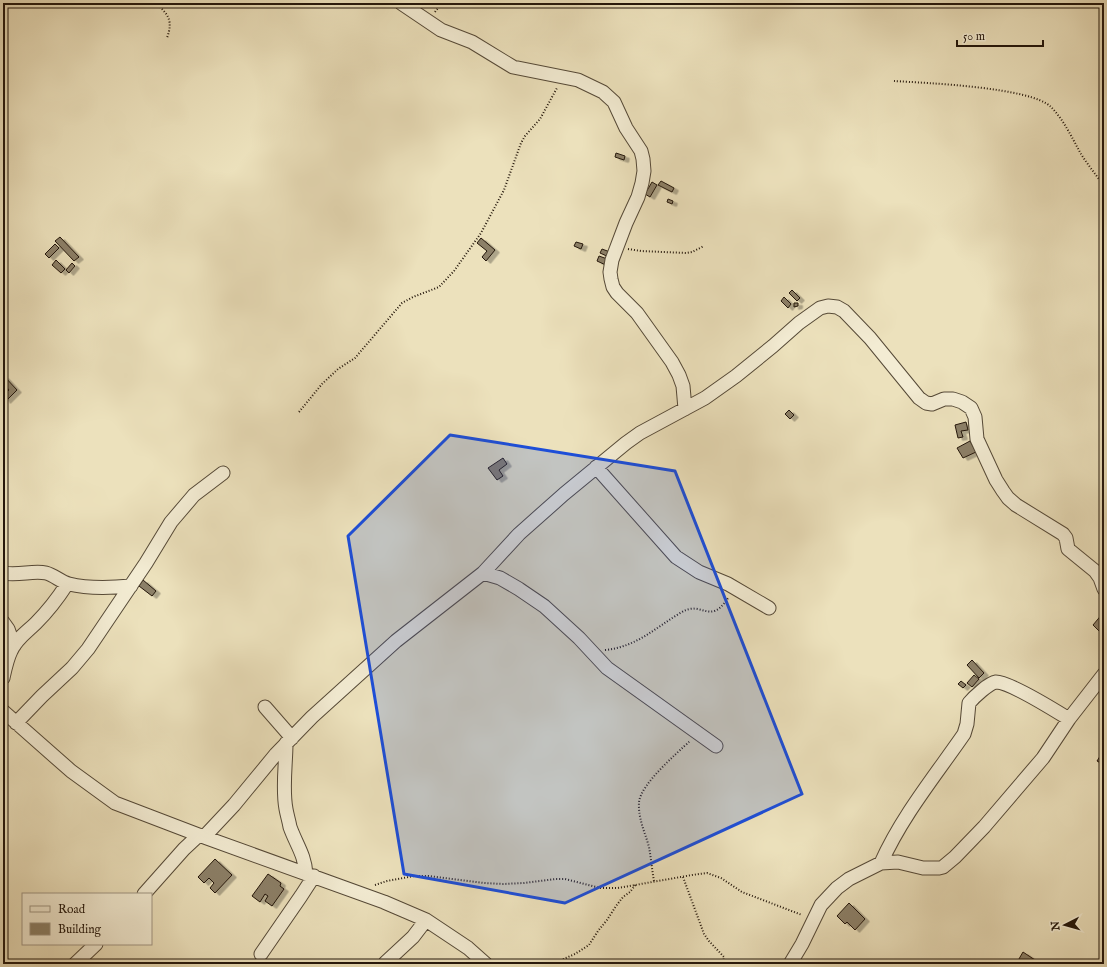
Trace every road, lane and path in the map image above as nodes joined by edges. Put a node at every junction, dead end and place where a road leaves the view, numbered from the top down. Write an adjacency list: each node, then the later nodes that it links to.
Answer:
1 (155, 3): 3 (path)
2 (401, 3): 4 (street)
3 (167, 38)
4 (563, 76): 8 (street); 10 (path)
5 (894, 80): 6 (path)
6 (1104, 186)
7 (704, 246): 8 (path)
8 (617, 248): 9 (street)
9 (685, 409): 11 (street); 18 (street)
10 (299, 412)
11 (596, 467): 14 (street); 17 (street)
12 (223, 473): 16 (street)
13 (3, 573): 15 (street)
14 (483, 573): 22 (street); 30 (street)
15 (67, 584): 16 (street); 21 (street)
16 (131, 586): 28 (street)
17 (734, 587): 19 (street); 22 (path)
18 (1104, 589)
19 (769, 608)
20 (3, 622): 21 (street)
21 (14, 646): 24 (street)
22 (592, 651): 29 (street)
23 (1104, 674): 27 (street)
24 (3, 678)
25 (265, 707): 30 (street)
26 (3, 711): 28 (street)
27 (1069, 719): 33 (street); 33 (street)
28 (16, 723): 32 (street)
29 (698, 734): 31 (street); 36 (path)
30 (289, 741): 32 (street); 34 (street)
31 (716, 746)
32 (202, 836): 34 (street); 38 (street)
33 (880, 863): 41 (street)
34 (310, 875): 39 (street); 43 (street)
35 (683, 876): 36 (path); 41 (path); 48 (path)
36 (654, 881): 37 (path)
37 (636, 884): 39 (path); 47 (path)
38 (145, 893)
39 (366, 896): 40 (street)
40 (426, 920): 44 (street); 46 (street)
41 (813, 920): 49 (street)
42 (95, 945): 45 (street)
43 (261, 954)
44 (385, 963)
45 (75, 964)
46 (486, 964)
47 (552, 964)
48 (723, 964)
49 (790, 964)

